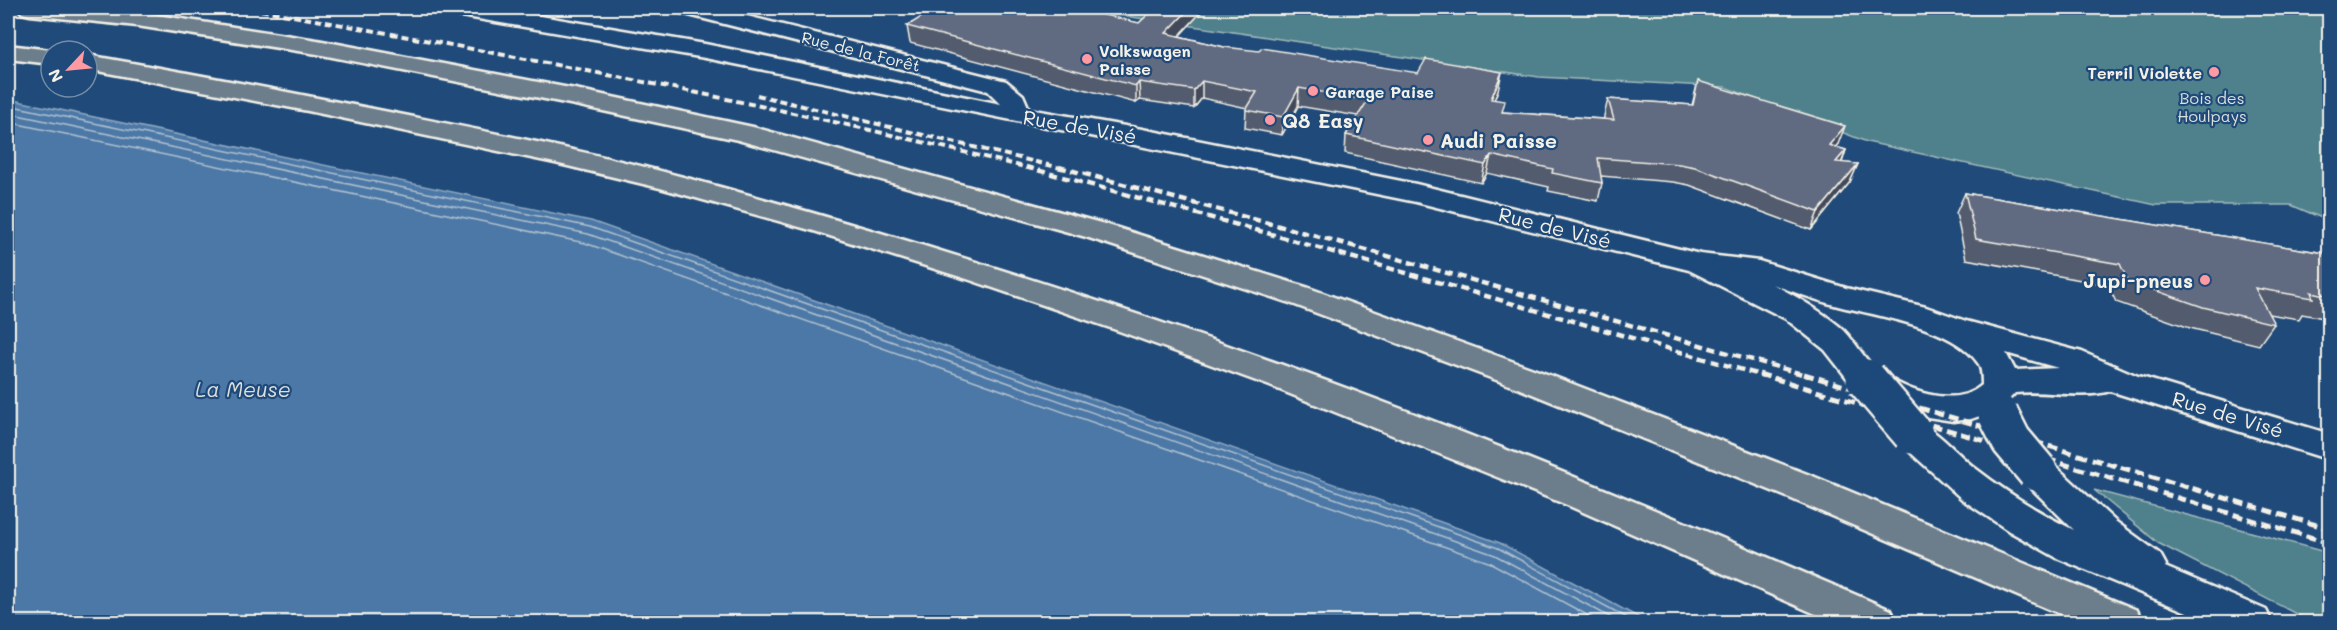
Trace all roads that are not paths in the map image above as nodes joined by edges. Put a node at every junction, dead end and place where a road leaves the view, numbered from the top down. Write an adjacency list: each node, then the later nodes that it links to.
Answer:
1 (30, 8): 18 (highway)
2 (455, 8): 7 (main road, Rue de Visé)
3 (689, 8): 7 (main road, Rue de la Forêt)
4 (8, 52): 5 (highway)
5 (39, 56)
6 (99, 64): 17 (highway)
7 (1017, 115): 8 (main road, Rue de Visé)
8 (1700, 263): 9 (main road, Rue de Visé); 11 (main road, Rue de Visé)
9 (1899, 312): 10 (main road, Rue de Visé); 11 (main road, Rue de Visé)
10 (1950, 326): 13 (main road, Rue de Visé); 14 (main road, Rue de Visé)
11 (1842, 348): 12 (main road, Rue de Visé)
12 (1866, 378): 14 (main road, Rue de Visé); 16 (main road, bridge)
13 (2126, 384): 14 (main road, Rue de Visé); 15 (main road, Rue de Visé)
14 (1991, 401): 16 (main road, bridge)
15 (2330, 447)
16 (2181, 590): 19 (main road)
17 (1876, 622)
18 (2122, 622)
19 (2251, 622)

